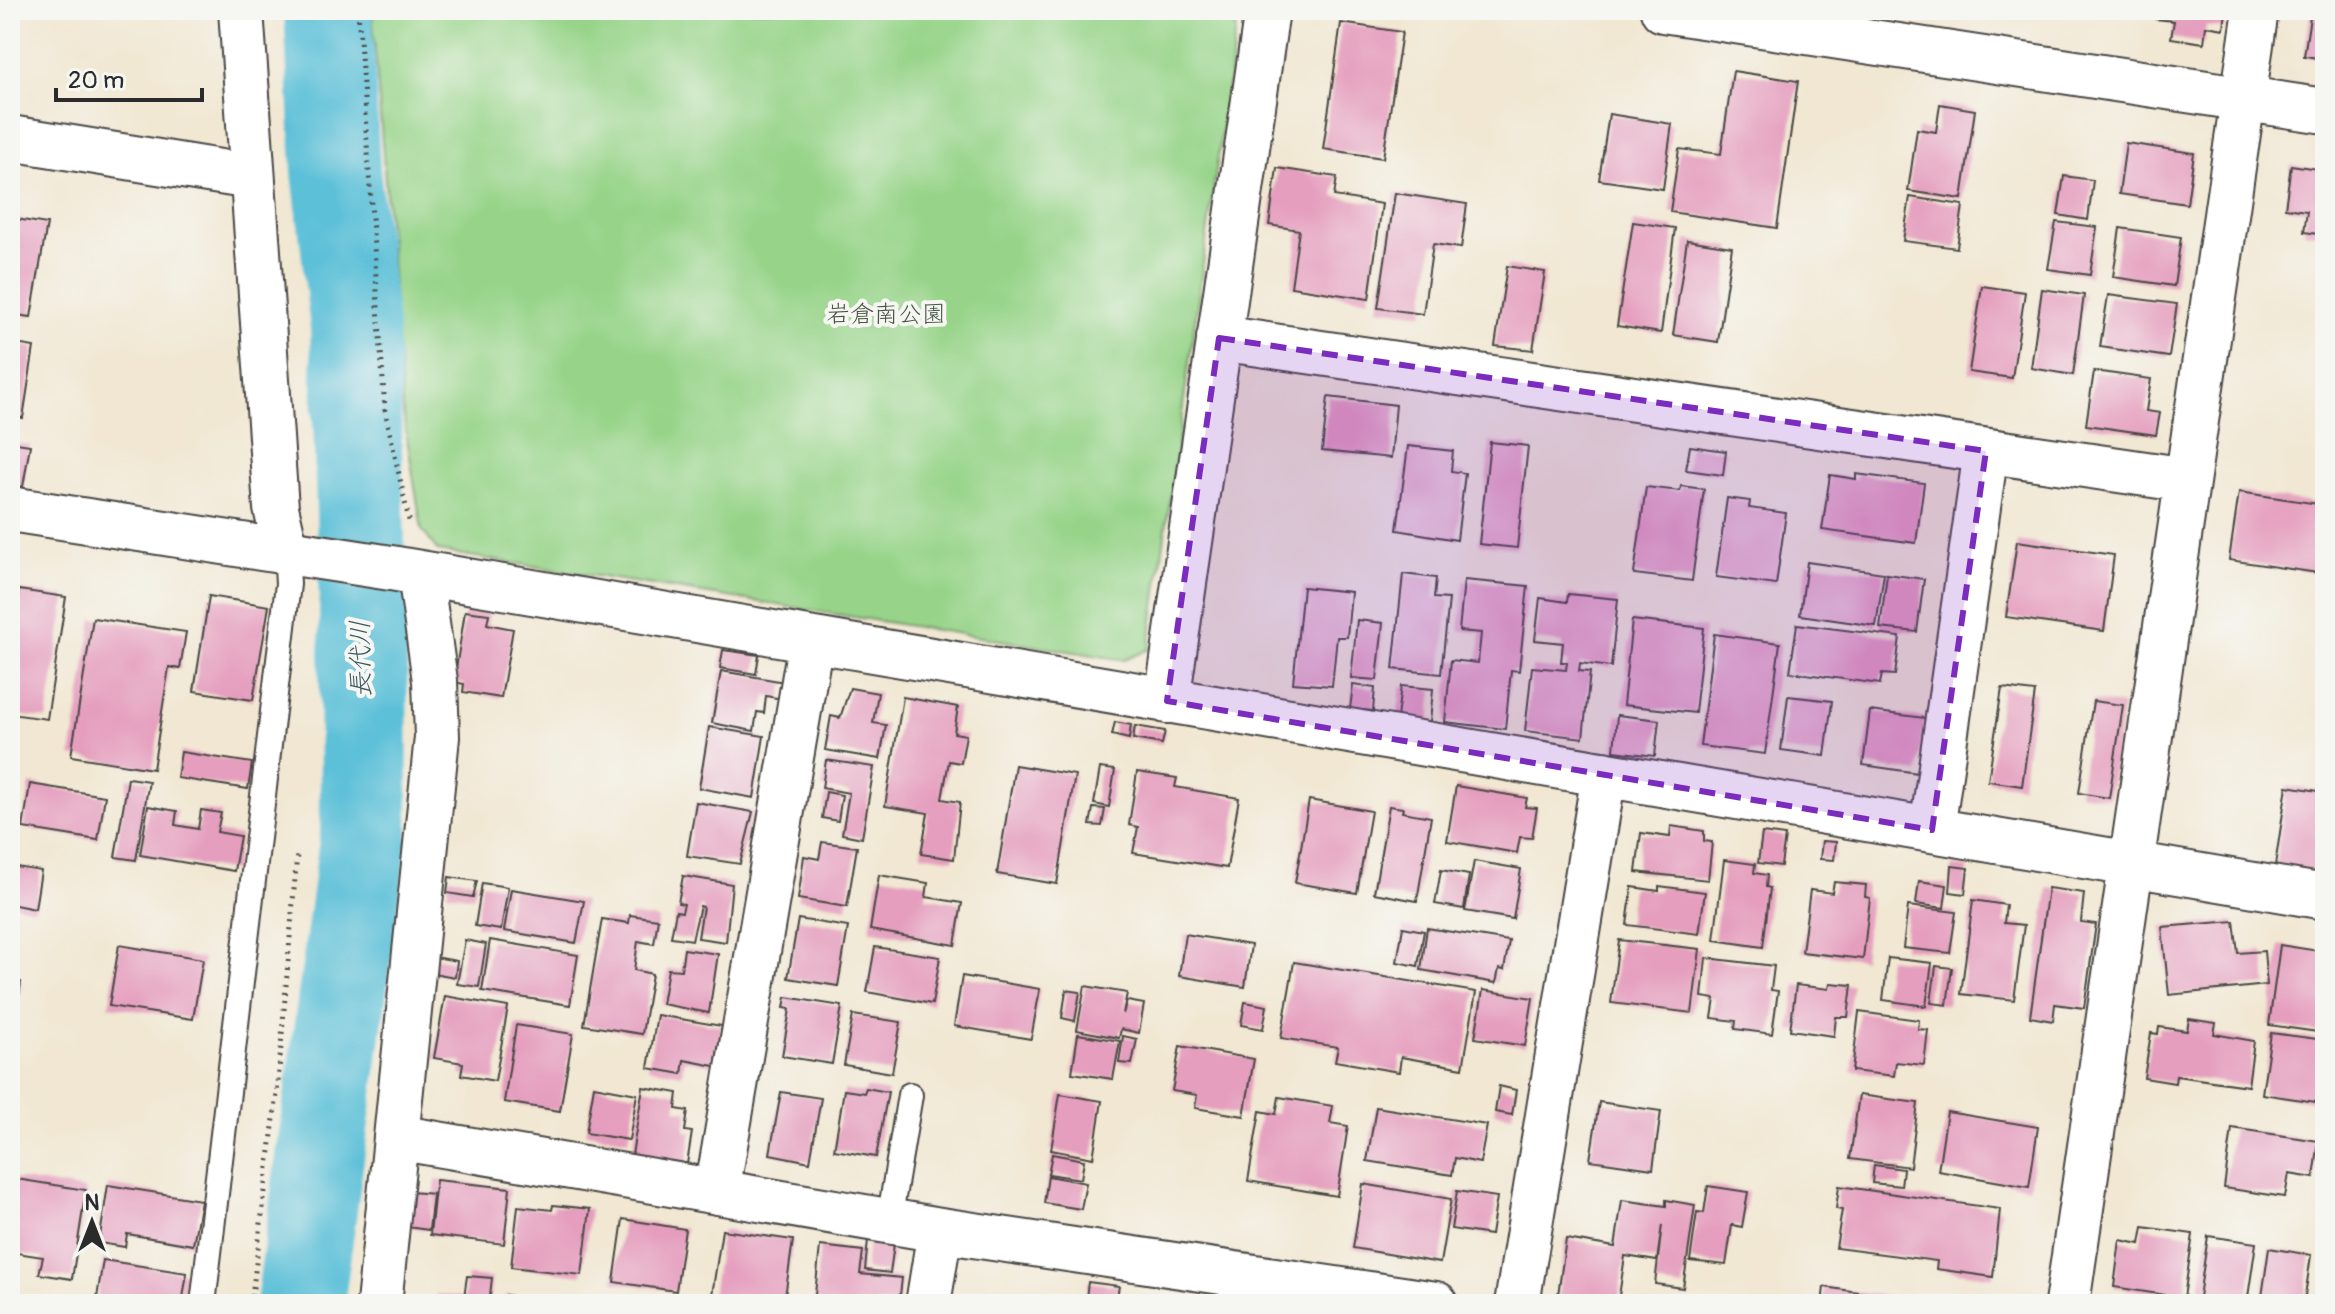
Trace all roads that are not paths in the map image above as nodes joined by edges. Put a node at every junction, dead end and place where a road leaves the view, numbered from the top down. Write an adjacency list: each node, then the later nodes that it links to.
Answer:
1 (241, 10): 8 (street)
2 (1267, 10): 9 (street)
3 (1663, 10): 5 (street)
4 (2256, 10): 5 (street)
5 (2243, 98): 6 (street); 11 (street)
6 (2325, 111)
7 (10, 138): 8 (street)
8 (251, 177): 13 (street)
9 (1219, 338): 10 (street); 16 (street)
10 (1986, 451): 11 (street); 18 (street)
11 (2187, 480): 19 (street)
12 (10, 509): 13 (street)
13 (298, 554): 14 (street); 26 (lane)
14 (406, 571): 15 (street); 22 (street)
15 (811, 640): 16 (street); 23 (street)
16 (1167, 701): 17 (street)
17 (1604, 774): 18 (street); 30 (street)
18 (1932, 830): 19 (street)
19 (2131, 864): 20 (street); 31 (street)
20 (2325, 897)
21 (910, 1095): 24 (lane)
22 (396, 1137): 23 (street); 27 (street)
23 (717, 1192): 24 (street)
24 (889, 1221): 25 (street)
25 (940, 1230): 28 (street); 29 (street)
26 (203, 1304)
27 (379, 1304)
28 (928, 1304)
29 (1436, 1304)
30 (1517, 1304)
31 (2067, 1304)

